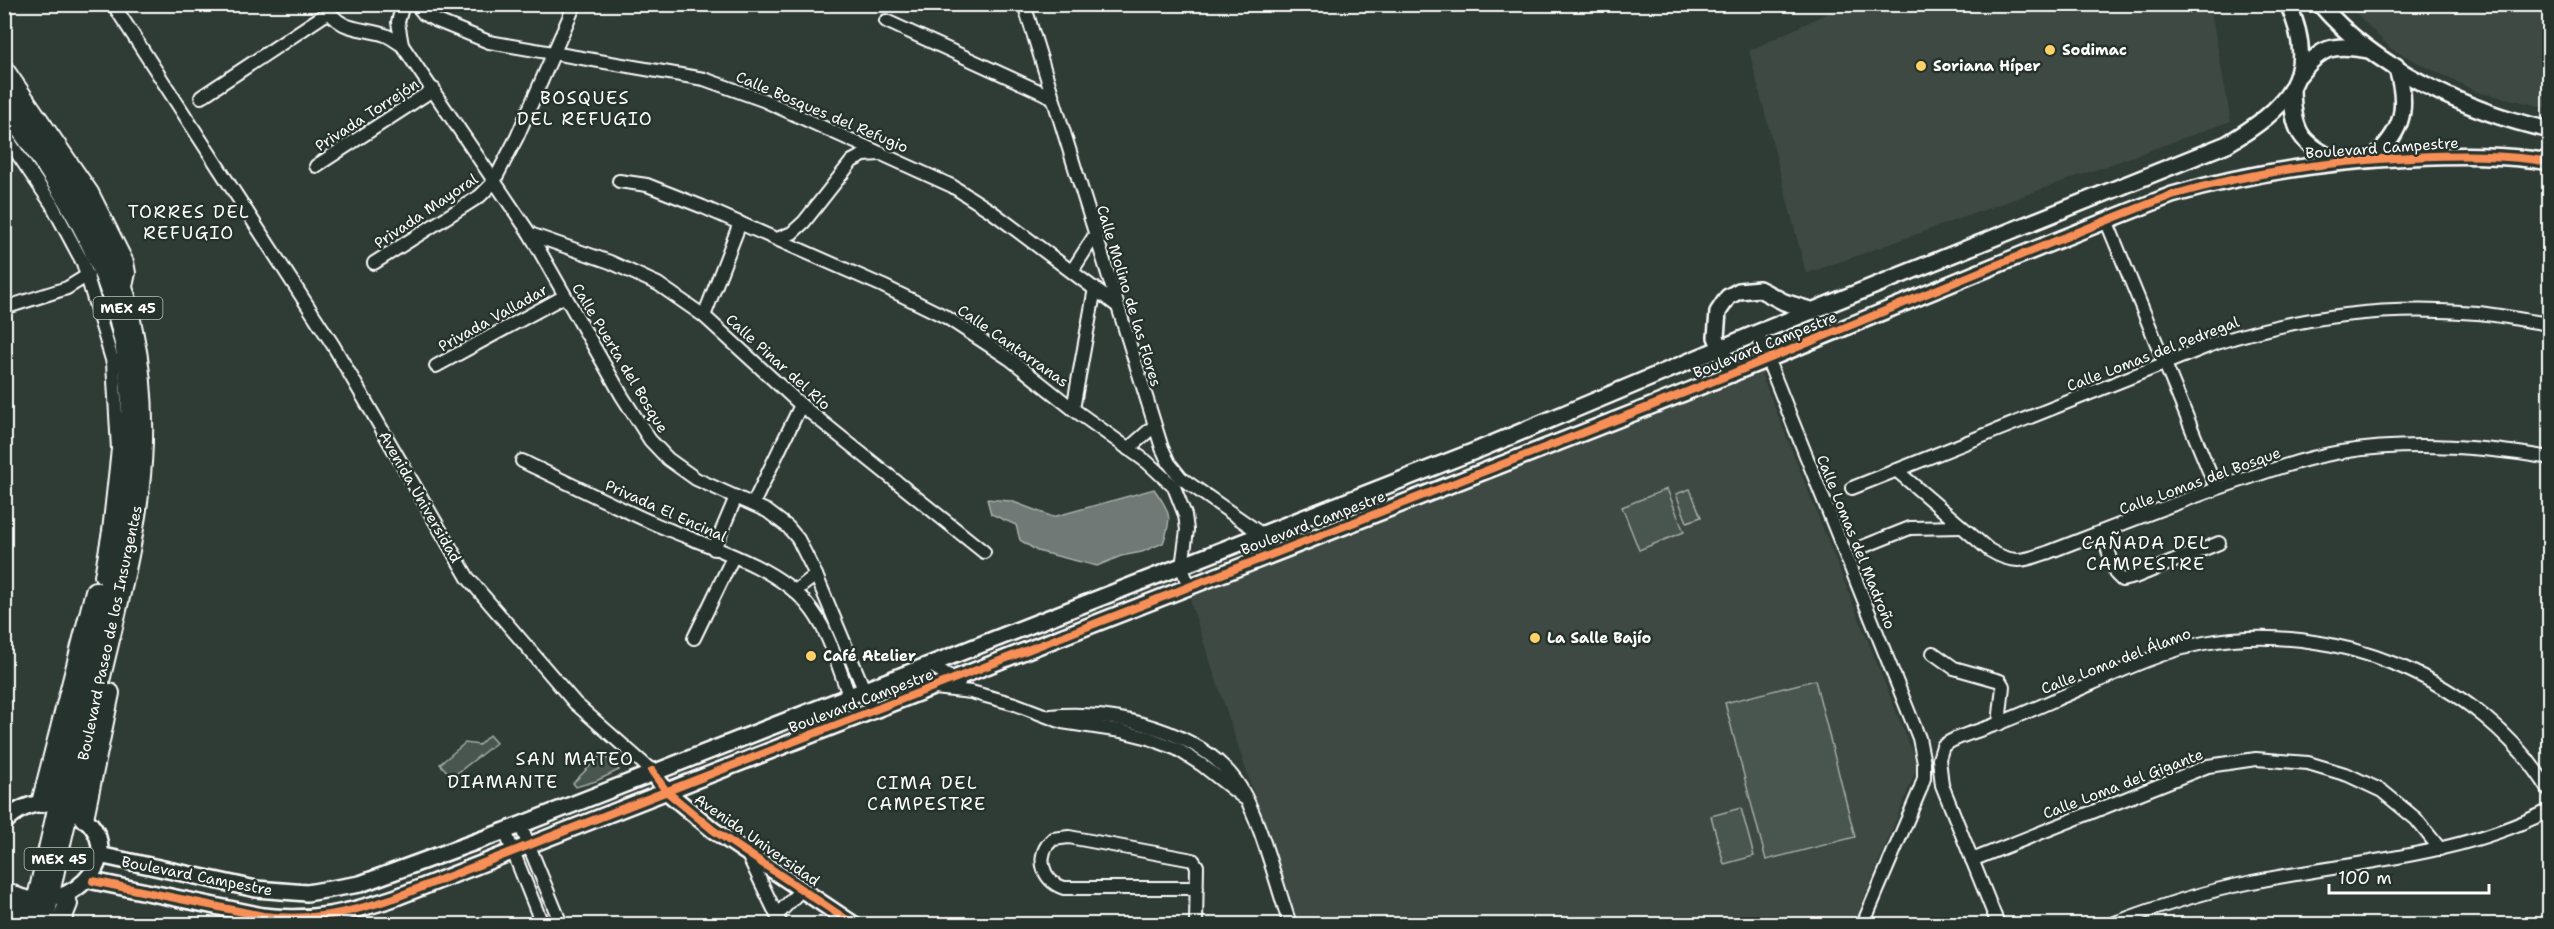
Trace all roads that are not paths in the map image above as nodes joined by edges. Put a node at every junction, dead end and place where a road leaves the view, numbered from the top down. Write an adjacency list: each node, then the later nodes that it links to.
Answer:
1 (113, 4): 89 (street, Avenida Universidad)
2 (403, 4): 10 (street)
3 (416, 4): 12 (street, Calle Bosques del Refugio)
4 (575, 4): 12 (street)
5 (1024, 4): 19 (street, Calle Molino de las Flores)
6 (2288, 4): 15 (street)
7 (2320, 4): 11 (street)
8 (328, 8): 10 (street); 18 (street)
9 (886, 21): 19 (street)
10 (402, 45): 17 (street, Calle Puerta del Bosque)
11 (2371, 50): 14 (street); 15 (street)
12 (553, 54): 23 (street, Calle Bosques del Refugio); 29 (street)
13 (4, 64): 20 (street)
14 (2396, 66): 21 (street); 24 (street)
15 (2295, 82): 25 (street); 44 (street, Boulevard Campestre)
16 (4, 84): 20 (main road, Boulevard Paseo de los Insurgentes / MEX 45)
17 (434, 89): 27 (street, Privada Torrejón); 29 (street, Calle Puerta del Bosque)
18 (201, 97)
19 (1053, 97): 34 (street, Calle Molino de las Flores)
20 (19, 105): 73 (main road, Boulevard Paseo de los Insurgentes / MEX 45); 73 (main road, Boulevard Paseo de los Insurgentes / MEX 45)
21 (2550, 130)
22 (4, 134): 39 (street)
23 (883, 154): 31 (street); 38 (street, Calle Bosques del Refugio)
24 (2372, 159): 25 (street, Boulevard Campestre); 26 (street, Boulevard Campestre)
25 (2339, 161): 30 (street, Boulevard Campestre)
26 (2550, 162)
27 (316, 166)
28 (619, 182): 32 (street, Calle Cantarranas)
29 (493, 183): 33 (street, Calle Puerta del Bosque); 37 (street, Privada Mayoral)
30 (2106, 220): 49 (street, Boulevard Campestre); 50 (street)
31 (804, 222): 35 (street); 36 (street)
32 (740, 223): 35 (street, Calle Cantarranas); 45 (street)
33 (530, 234): 41 (street, Calle Puerta del Bosque); 45 (street, Calle Pinar del Río)
34 (1095, 235): 38 (street); 42 (street, Calle Molino de las Flores)
35 (777, 239): 36 (street, Calle Cantarranas)
36 (810, 254): 54 (street, Calle Cantarranas)
37 (374, 263)
38 (1072, 271): 40 (street, Calle Bosques del Refugio)
39 (88, 275): 43 (street); 76 (street)
40 (1095, 288): 42 (street, Calle Bosques del Refugio); 54 (street)
41 (565, 296): 51 (street, Privada Valladar); 62 (street, Calle Puerta del Bosque)
42 (1116, 304): 55 (street, Calle Molino de las Flores)
43 (4, 308)
44 (1814, 310): 47 (street, Boulevard Campestre); 48 (street)
45 (704, 316): 53 (street, Calle Pinar del Río)
46 (2550, 324): 50 (street, Calle Lomas del Pedregal)
47 (1757, 333): 48 (street, Boulevard Campestre); 49 (street, Calle Lomas del Madroño)
48 (1720, 350): 52 (street); 66 (street, Boulevard Campestre)
49 (1767, 358): 52 (street, Boulevard Campestre); 117 (street, Calle Lomas del Madroño)
50 (2164, 364): 59 (street, Calle Lomas del Pedregal); 61 (street)
51 (436, 366)
52 (1732, 374): 71 (street, Boulevard Campestre)
53 (801, 405): 63 (street); 70 (street, Calle Pinar del Río)
54 (1073, 409): 56 (street, Calle Cantarranas)
55 (1154, 427): 56 (street); 66 (street, Calle Molino de las Flores)
56 (1128, 449): 74 (street, Calle Cantarranas)
57 (2550, 458): 61 (street, Calle Lomas del Bosque)
58 (522, 461): 69 (street, Privada El Encinal)
59 (1896, 470): 60 (street, Calle Lomas del Pedregal); 64 (street, Calle Lomas del Bosque)
60 (1852, 488)
61 (2216, 488): 65 (street, Calle Lomas del Bosque)
62 (736, 497): 63 (street, Calle Puerta del Bosque); 69 (street)
63 (753, 504): 75 (street, Calle Puerta del Bosque)
64 (1961, 527): 65 (street, Calle Lomas del Bosque); 68 (street)
65 (2102, 532): 67 (street)
66 (1260, 533): 71 (street); 74 (street, Boulevard Campestre)
67 (2219, 543)
68 (1862, 547)
69 (714, 549): 72 (street, Privada El Encinal)
70 (984, 552)
71 (1269, 555): 77 (street, Boulevard Campestre)
72 (733, 557): 78 (street, Privada El Encinal); 79 (street)
73 (121, 559): 76 (main road); 92 (main road, Boulevard Paseo de los Insurgentes / MEX 45); 92 (main road)
74 (1182, 567): 77 (street, Calle Cantarranas); 81 (street, Boulevard Campestre)
75 (816, 575): 78 (street); 84 (street, Calle Puerta del Bosque)
76 (101, 576): 92 (main road)
77 (1189, 588): 82 (street, Boulevard Campestre)
78 (795, 591): 86 (street)
79 (694, 638)
80 (1933, 653): 88 (street)
81 (929, 664): 82 (street); 84 (street, Boulevard Campestre)
82 (957, 680): 83 (street, Boulevard Campestre); 85 (street)
83 (934, 688): 85 (street); 87 (street, Boulevard Campestre)
84 (864, 689): 86 (street, Boulevard Campestre); 87 (street, Calle Puerta del Bosque)
85 (972, 692): 116 (street)
86 (849, 695): 89 (street, Boulevard Campestre)
87 (873, 711): 90 (street, Boulevard Campestre)
88 (1999, 724): 91 (street, Calle Loma del Álamo); 102 (street, Calle Loma del Álamo)
89 (652, 771): 90 (street, Avenida Universidad); 95 (street, Boulevard Campestre)
90 (666, 791): 97 (street, Boulevard Campestre); 100 (street, Avenida Universidad)
91 (2550, 792)
92 (63, 808): 94 (street); 101 (street); 108 (main road, Boulevard Paseo de los Insurgentes / MEX 45)
93 (2550, 810): 98 (street)
94 (4, 823)
95 (520, 824): 96 (street, Boulevard Campestre); 97 (street)
96 (505, 831): 99 (street); 101 (street, Boulevard Campestre)
97 (529, 846): 99 (street, Boulevard Campestre); 113 (street)
98 (2440, 849): 102 (street, Calle Loma del Gigante); 119 (street)
99 (513, 852): 103 (street, Boulevard Campestre); 112 (street)
100 (747, 853): 106 (street, Avenida Universidad); 109 (street)
101 (99, 855): 103 (street)
102 (1972, 860): 118 (street)
103 (93, 881): 107 (street)
104 (4, 888): 108 (street)
105 (1197, 888): 105 (street); 115 (street)
106 (802, 889): 109 (street); 114 (street, Avenida Universidad)
107 (68, 904): 108 (street); 111 (main road)
108 (35, 913): 110 (main road, Boulevard Paseo de los Insurgentes)
109 (779, 919)
110 (15, 924)
111 (60, 924)
112 (542, 924)
113 (561, 924)
114 (853, 924)
115 (1196, 924)
116 (1290, 924)
117 (1863, 924)
118 (1998, 924)
119 (2112, 924)

